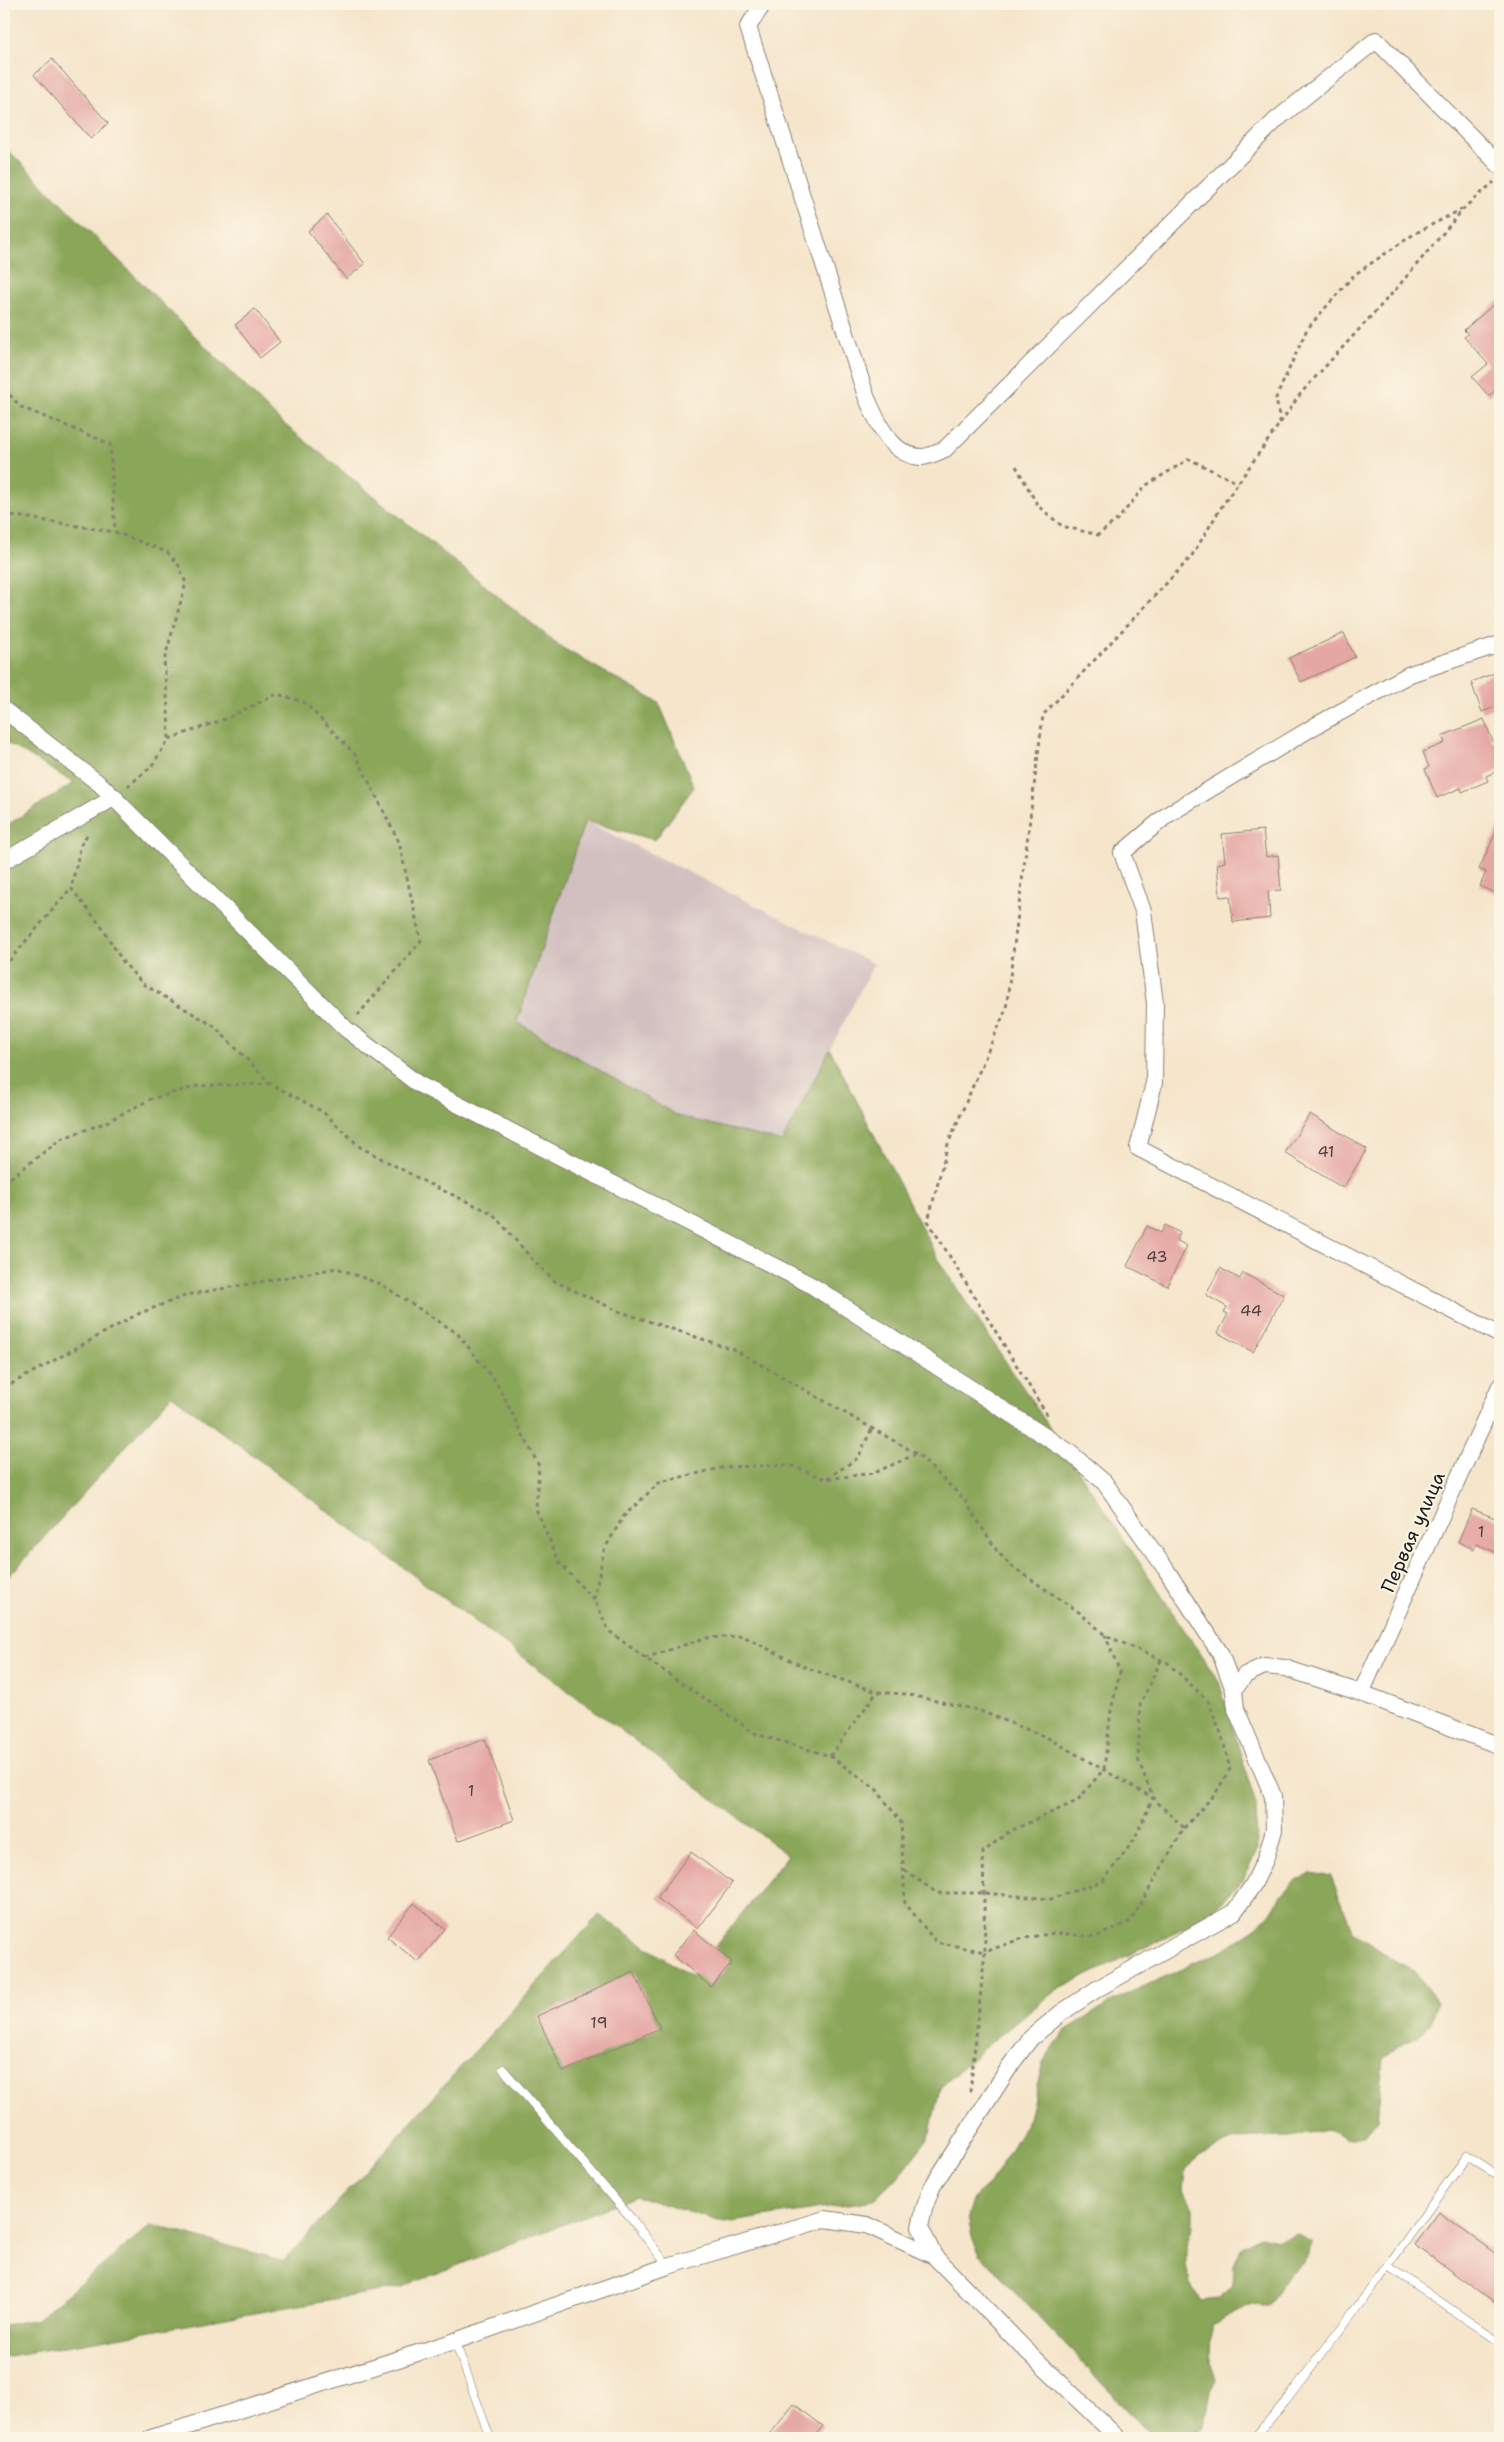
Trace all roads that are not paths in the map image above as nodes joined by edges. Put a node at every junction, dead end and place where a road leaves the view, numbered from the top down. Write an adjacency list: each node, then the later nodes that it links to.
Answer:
1 (763, 4): 2 (street)
2 (1500, 166)
3 (1500, 644): 7 (street)
4 (4, 710): 5 (street)
5 (115, 797): 6 (street); 9 (street)
6 (4, 862)
7 (1500, 1335)
8 (1500, 1386): 10 (street, Первая улица)
9 (1234, 1690): 10 (street); 14 (street)
10 (1361, 1693): 11 (street)
11 (1500, 1746)
12 (503, 2069): 15 (lane)
13 (1500, 2177): 16 (lane)
14 (934, 2256): 15 (street); 21 (street)
15 (668, 2266): 17 (street)
16 (1388, 2266): 18 (lane); 22 (lane)
17 (455, 2341): 19 (street); 20 (lane)
18 (1500, 2344)
19 (151, 2438)
20 (490, 2438)
21 (1118, 2438)
22 (1254, 2438)

